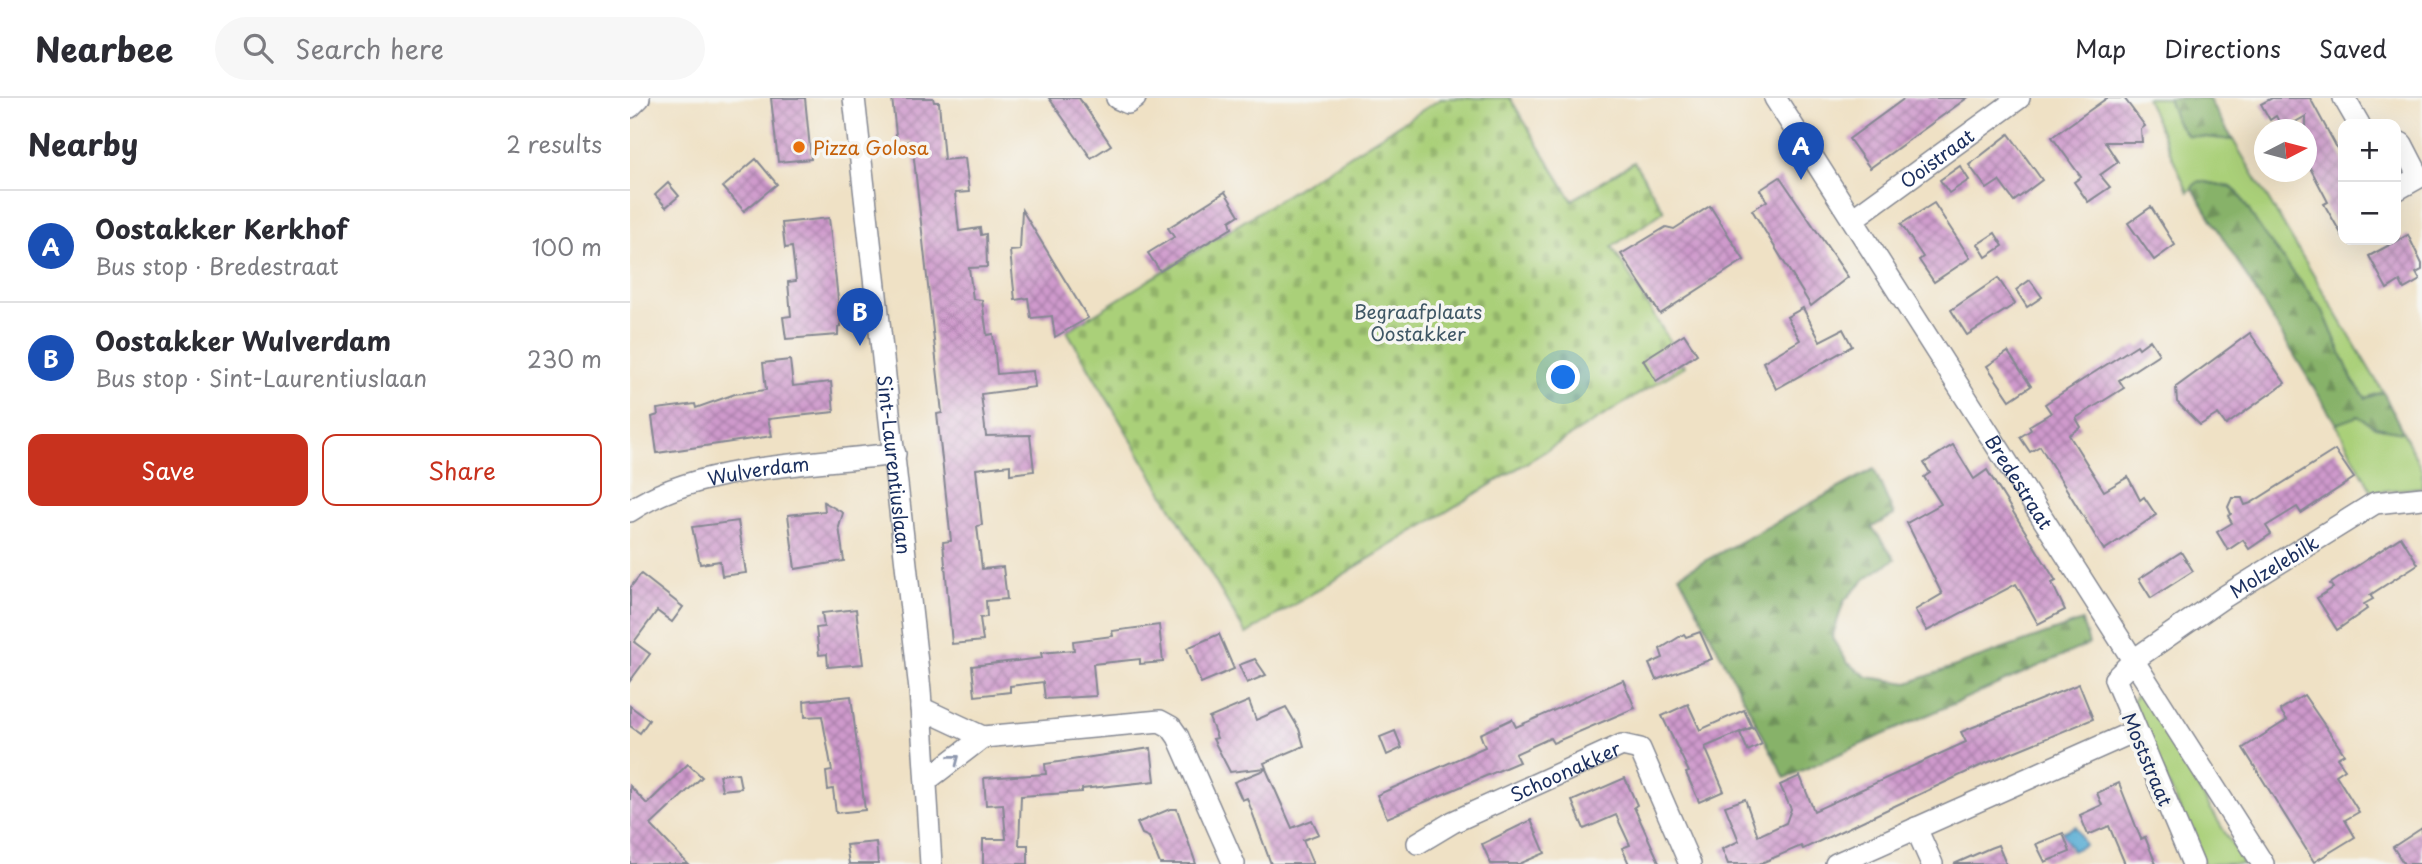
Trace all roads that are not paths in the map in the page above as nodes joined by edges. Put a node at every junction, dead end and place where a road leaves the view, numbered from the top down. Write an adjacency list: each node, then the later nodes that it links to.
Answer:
1 (639, 98): 8 (street)
2 (854, 98): 13 (street, Sint-Laurentiuslaan)
3 (1117, 98): 4 (street)
4 (1135, 98)
5 (1775, 98): 12 (street, Bredestraat)
6 (2019, 98): 12 (street, Ooistraat)
7 (2344, 98): 9 (street)
8 (630, 107)
9 (2355, 119)
10 (2401, 144): 11 (street)
11 (2401, 187)
12 (1854, 218): 16 (street, Bredestraat)
13 (895, 454): 15 (street, Wulverdam); 17 (street, Sint-Laurentiuslaan)
14 (2422, 498): 16 (street, Molzelebilk)
15 (630, 511)
16 (2135, 659): 18 (street, Moststraat); 29 (street, Bredestraat)
17 (921, 708): 19 (street); 20 (street, Sint-Laurentiuslaan)
18 (2135, 731): 21 (street); 28 (street, Moststraat)
19 (983, 737): 20 (street, one-way to 19); 24 (street)
20 (927, 780): 23 (street, Sint-Laurentiuslaan)
21 (1916, 828): 26 (street); 27 (street)
22 (1418, 842): 25 (street, Schoonakker)
23 (931, 864)
24 (1234, 864)
25 (1690, 864)
26 (1836, 864)
27 (1932, 864)
28 (2193, 864)
29 (2263, 864)

